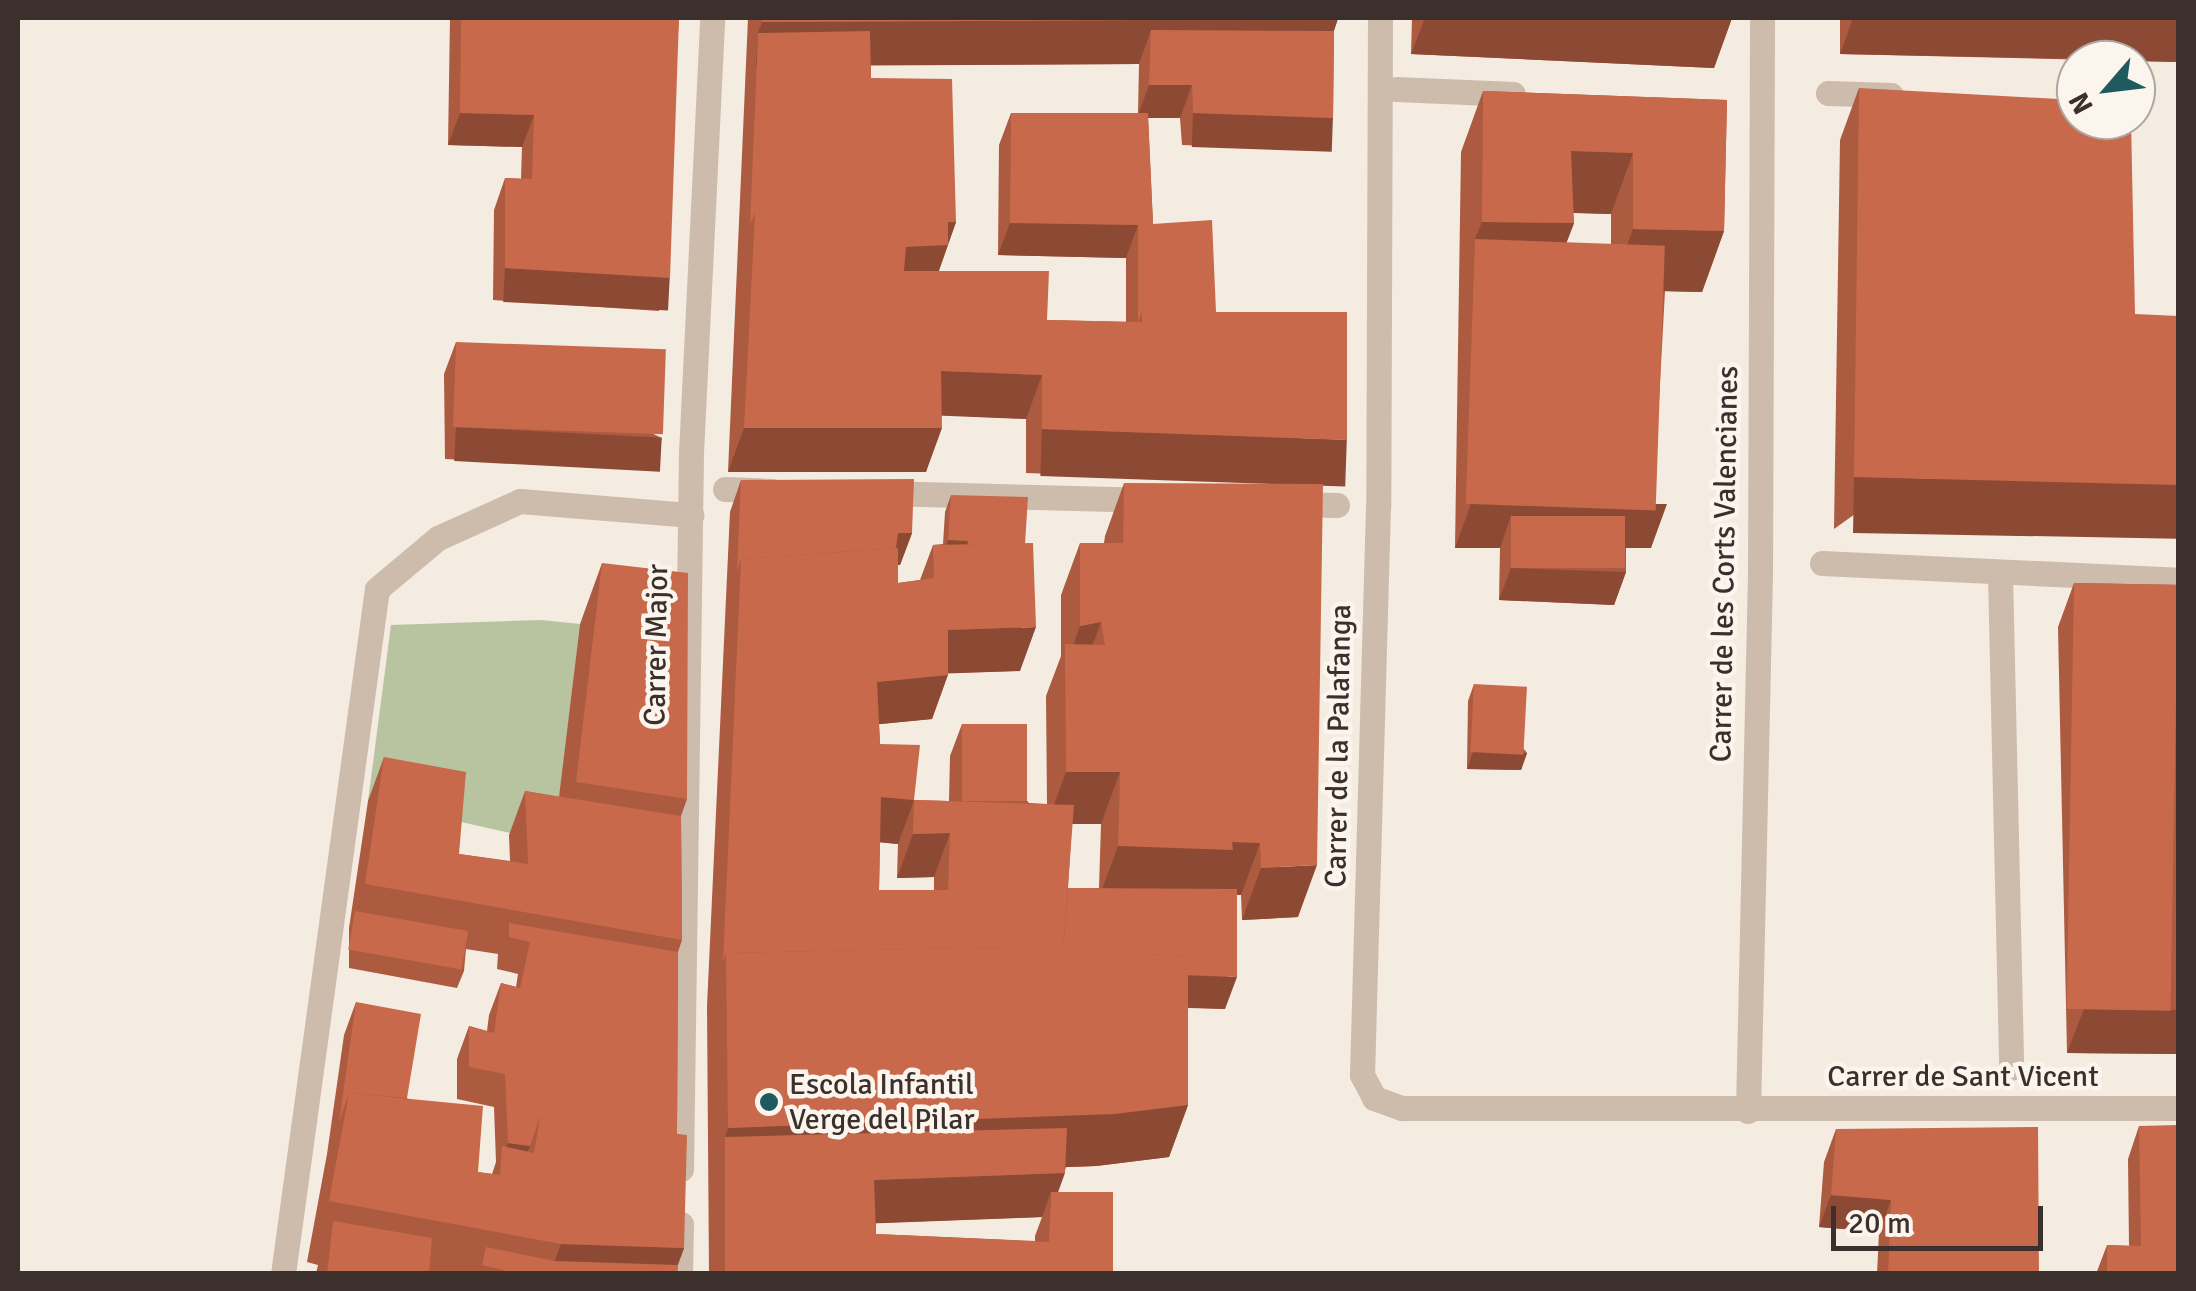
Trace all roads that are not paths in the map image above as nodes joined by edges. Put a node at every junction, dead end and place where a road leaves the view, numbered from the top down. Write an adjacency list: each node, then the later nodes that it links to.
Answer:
1 (712, 18): 14 (street, Carrer Major)
2 (1380, 18): 20 (street, Carrer de la Palafanga)
3 (1762, 18): 20 (street, Carrer de les Corts Valencianes)
4 (1396, 89): 6 (street)
5 (1828, 94): 7 (street)
6 (1540, 95)
7 (1924, 96)
8 (726, 490): 9 (street)
9 (804, 492)
10 (864, 493): 11 (street)
11 (1179, 501)
12 (1258, 503): 13 (street)
13 (1336, 505)
14 (691, 515): 21 (street); 22 (street, Carrer Major)
15 (1822, 563): 16 (street)
16 (2000, 574): 17 (street); 18 (street)
17 (2178, 580)
18 (2011, 1068)
19 (2178, 1108): 20 (street, Carrer de Sant Vicent)
20 (1748, 1111)
21 (283, 1274)
22 (680, 1274)

